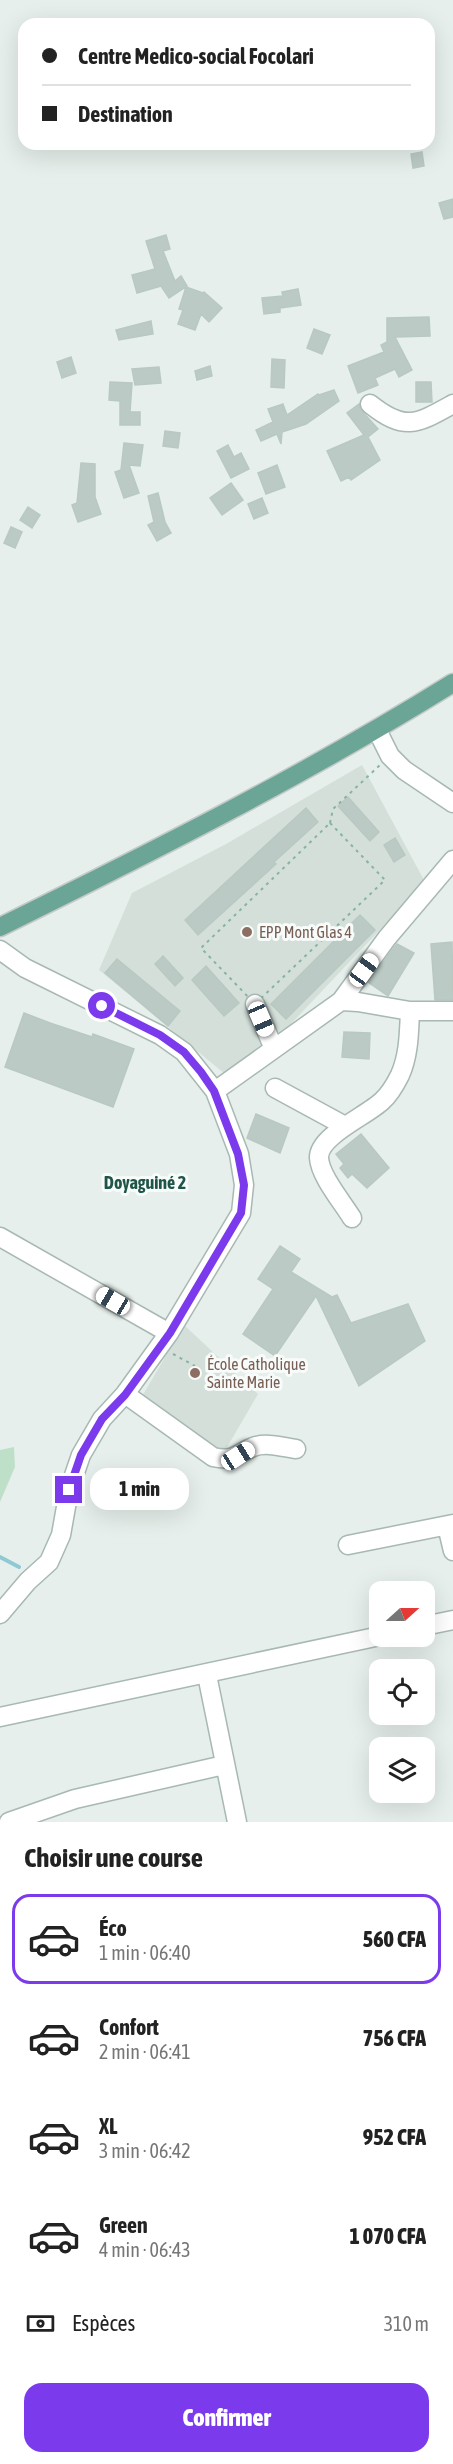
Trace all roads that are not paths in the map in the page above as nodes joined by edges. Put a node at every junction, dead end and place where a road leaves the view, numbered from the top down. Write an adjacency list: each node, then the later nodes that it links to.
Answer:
1 (370, 404): 2 (street)
2 (453, 405)
3 (453, 683): 4 (main road)
4 (377, 730): 5 (street); 7 (main road)
5 (453, 803)
6 (453, 860): 9 (street)
7 (0, 927)
8 (0, 950): 15 (street)
9 (341, 1001): 11 (street); 13 (street)
10 (255, 1004): 13 (street)
11 (410, 1011): 12 (street); 16 (street)
12 (453, 1011)
13 (274, 1049): 15 (street)
14 (275, 1088): 16 (street)
15 (214, 1091): 19 (street)
16 (345, 1126): 17 (street)
17 (352, 1218)
18 (0, 1238): 19 (street)
19 (165, 1340): 20 (street)
20 (125, 1395): 21 (street); 25 (street)
21 (296, 1449)
22 (450, 1525): 23 (street); 24 (street)
23 (348, 1545)
24 (453, 1551)
25 (0, 1614)
26 (453, 1620): 27 (street)
27 (435, 1624)
28 (369, 1638): 29 (street)
29 (207, 1675): 30 (street); 31 (street)
30 (0, 1717)
31 (224, 1765): 32 (street); 33 (street)
32 (9, 1822)
33 (237, 1822)

